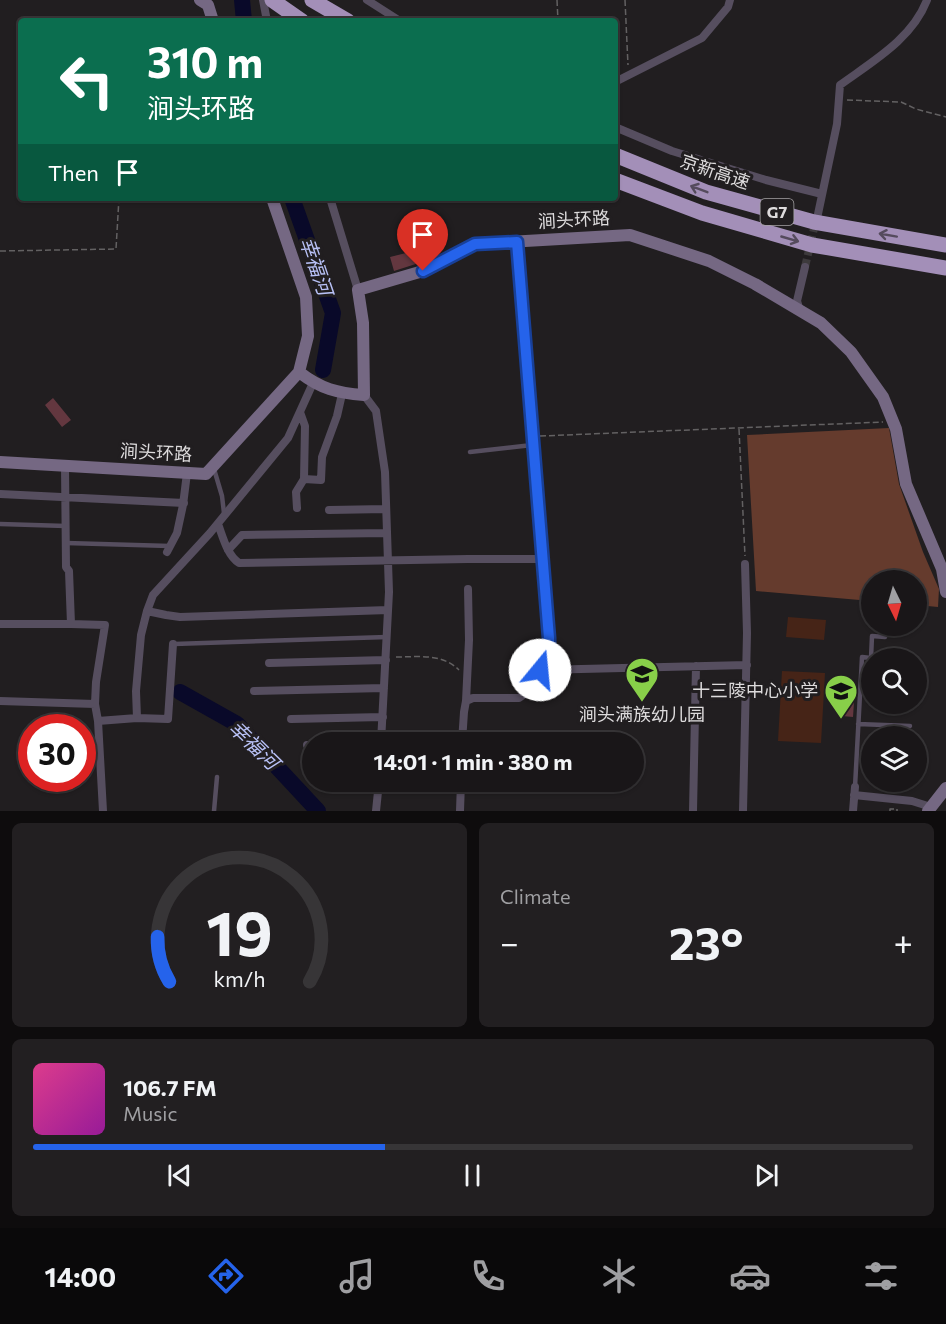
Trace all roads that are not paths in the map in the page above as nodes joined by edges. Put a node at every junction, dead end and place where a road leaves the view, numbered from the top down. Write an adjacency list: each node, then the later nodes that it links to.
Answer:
1 (263, 0): 10 (street)
2 (272, 0): 8 (highway)
3 (312, 0): 11 (highway)
4 (367, 0): 12 (street)
5 (730, 0): 13 (street)
6 (927, 0): 17 (street)
7 (205, 2): 9 (street)
8 (296, 17)
9 (212, 18)
10 (266, 18)
11 (343, 18)
12 (395, 18)
13 (618, 80)
14 (618, 128): 17 (street)
15 (618, 156): 22 (highway, 京新高速 / G7, one-way to 15)
16 (618, 181): 24 (highway, G7, one-way to 24)
17 (822, 194): 20 (street)
18 (273, 201): 27 (street)
19 (331, 201): 25 (street)
20 (818, 214)
21 (517, 242): 25 (street, 涧头环路); 26 (street, 涧头环路); 32 (street)
22 (946, 245)
23 (805, 267): 26 (street)
24 (946, 268)
25 (358, 290): 30 (street)
26 (800, 311): 57 (street, 涧头环路)
27 (299, 372): 28 (street); 36 (street, 涧头环路)
28 (314, 383): 29 (street); 31 (street)
29 (342, 394): 30 (street); 38 (street)
30 (364, 395): 43 (street)
31 (300, 412): 38 (street); 45 (street)
32 (532, 441): 33 (lane); 53 (street)
33 (470, 452)
34 (0, 462): 35 (street, 涧头环路)
35 (65, 466): 37 (street, 涧头环路); 40 (street)
36 (215, 471): 37 (street, 涧头环路); 45 (lane)
37 (187, 473): 41 (street)
38 (304, 479): 42 (street)
39 (0, 494): 40 (street)
40 (66, 496): 41 (street); 48 (street)
41 (184, 503): 51 (street)
42 (297, 508)
43 (386, 509): 44 (street); 49 (street)
44 (329, 510)
45 (224, 516): 47 (street)
46 (0, 524): 48 (lane)
47 (218, 524): 52 (street); 59 (street)
48 (66, 526): 50 (street)
49 (387, 533): 52 (street); 54 (street)
50 (66, 543): 51 (lane); 61 (street)
51 (169, 549)
52 (228, 550): 54 (street)
53 (542, 559): 54 (street); 69 (street)
54 (388, 561): 58 (street)
55 (745, 564): 67 (street)
56 (468, 589): 73 (street)
57 (946, 592)
58 (388, 610): 59 (street); 62 (street)
59 (147, 611): 76 (street)
60 (0, 624): 61 (street)
61 (71, 624): 74 (street)
62 (387, 637): 64 (lane); 65 (street)
63 (885, 637): 79 (lane)
64 (173, 644): 76 (street)
65 (386, 658): 66 (street); 70 (street)
66 (269, 663)
67 (747, 665): 68 (street); 94 (street)
68 (696, 666): 69 (street); 93 (street)
69 (540, 670): 73 (street)
70 (384, 688): 71 (street); 75 (street)
71 (254, 692)
72 (0, 701): 74 (street)
73 (466, 701): 82 (street)
74 (95, 704): 78 (street)
75 (383, 717): 77 (street); 81 (street)
76 (136, 718): 78 (street)
77 (291, 719)
78 (98, 721): 89 (street)
79 (858, 724): 80 (lane); 85 (lane)
80 (910, 726)
81 (382, 732)
82 (463, 732)
83 (217, 777): 90 (lane)
84 (946, 788): 88 (street)
85 (854, 791): 88 (street); 95 (street)
86 (378, 792): 91 (street)
87 (461, 792): 92 (street)
88 (929, 809)
89 (103, 811)
90 (214, 811)
91 (376, 811)
92 (460, 811)
93 (693, 811)
94 (742, 811)
95 (853, 811)

